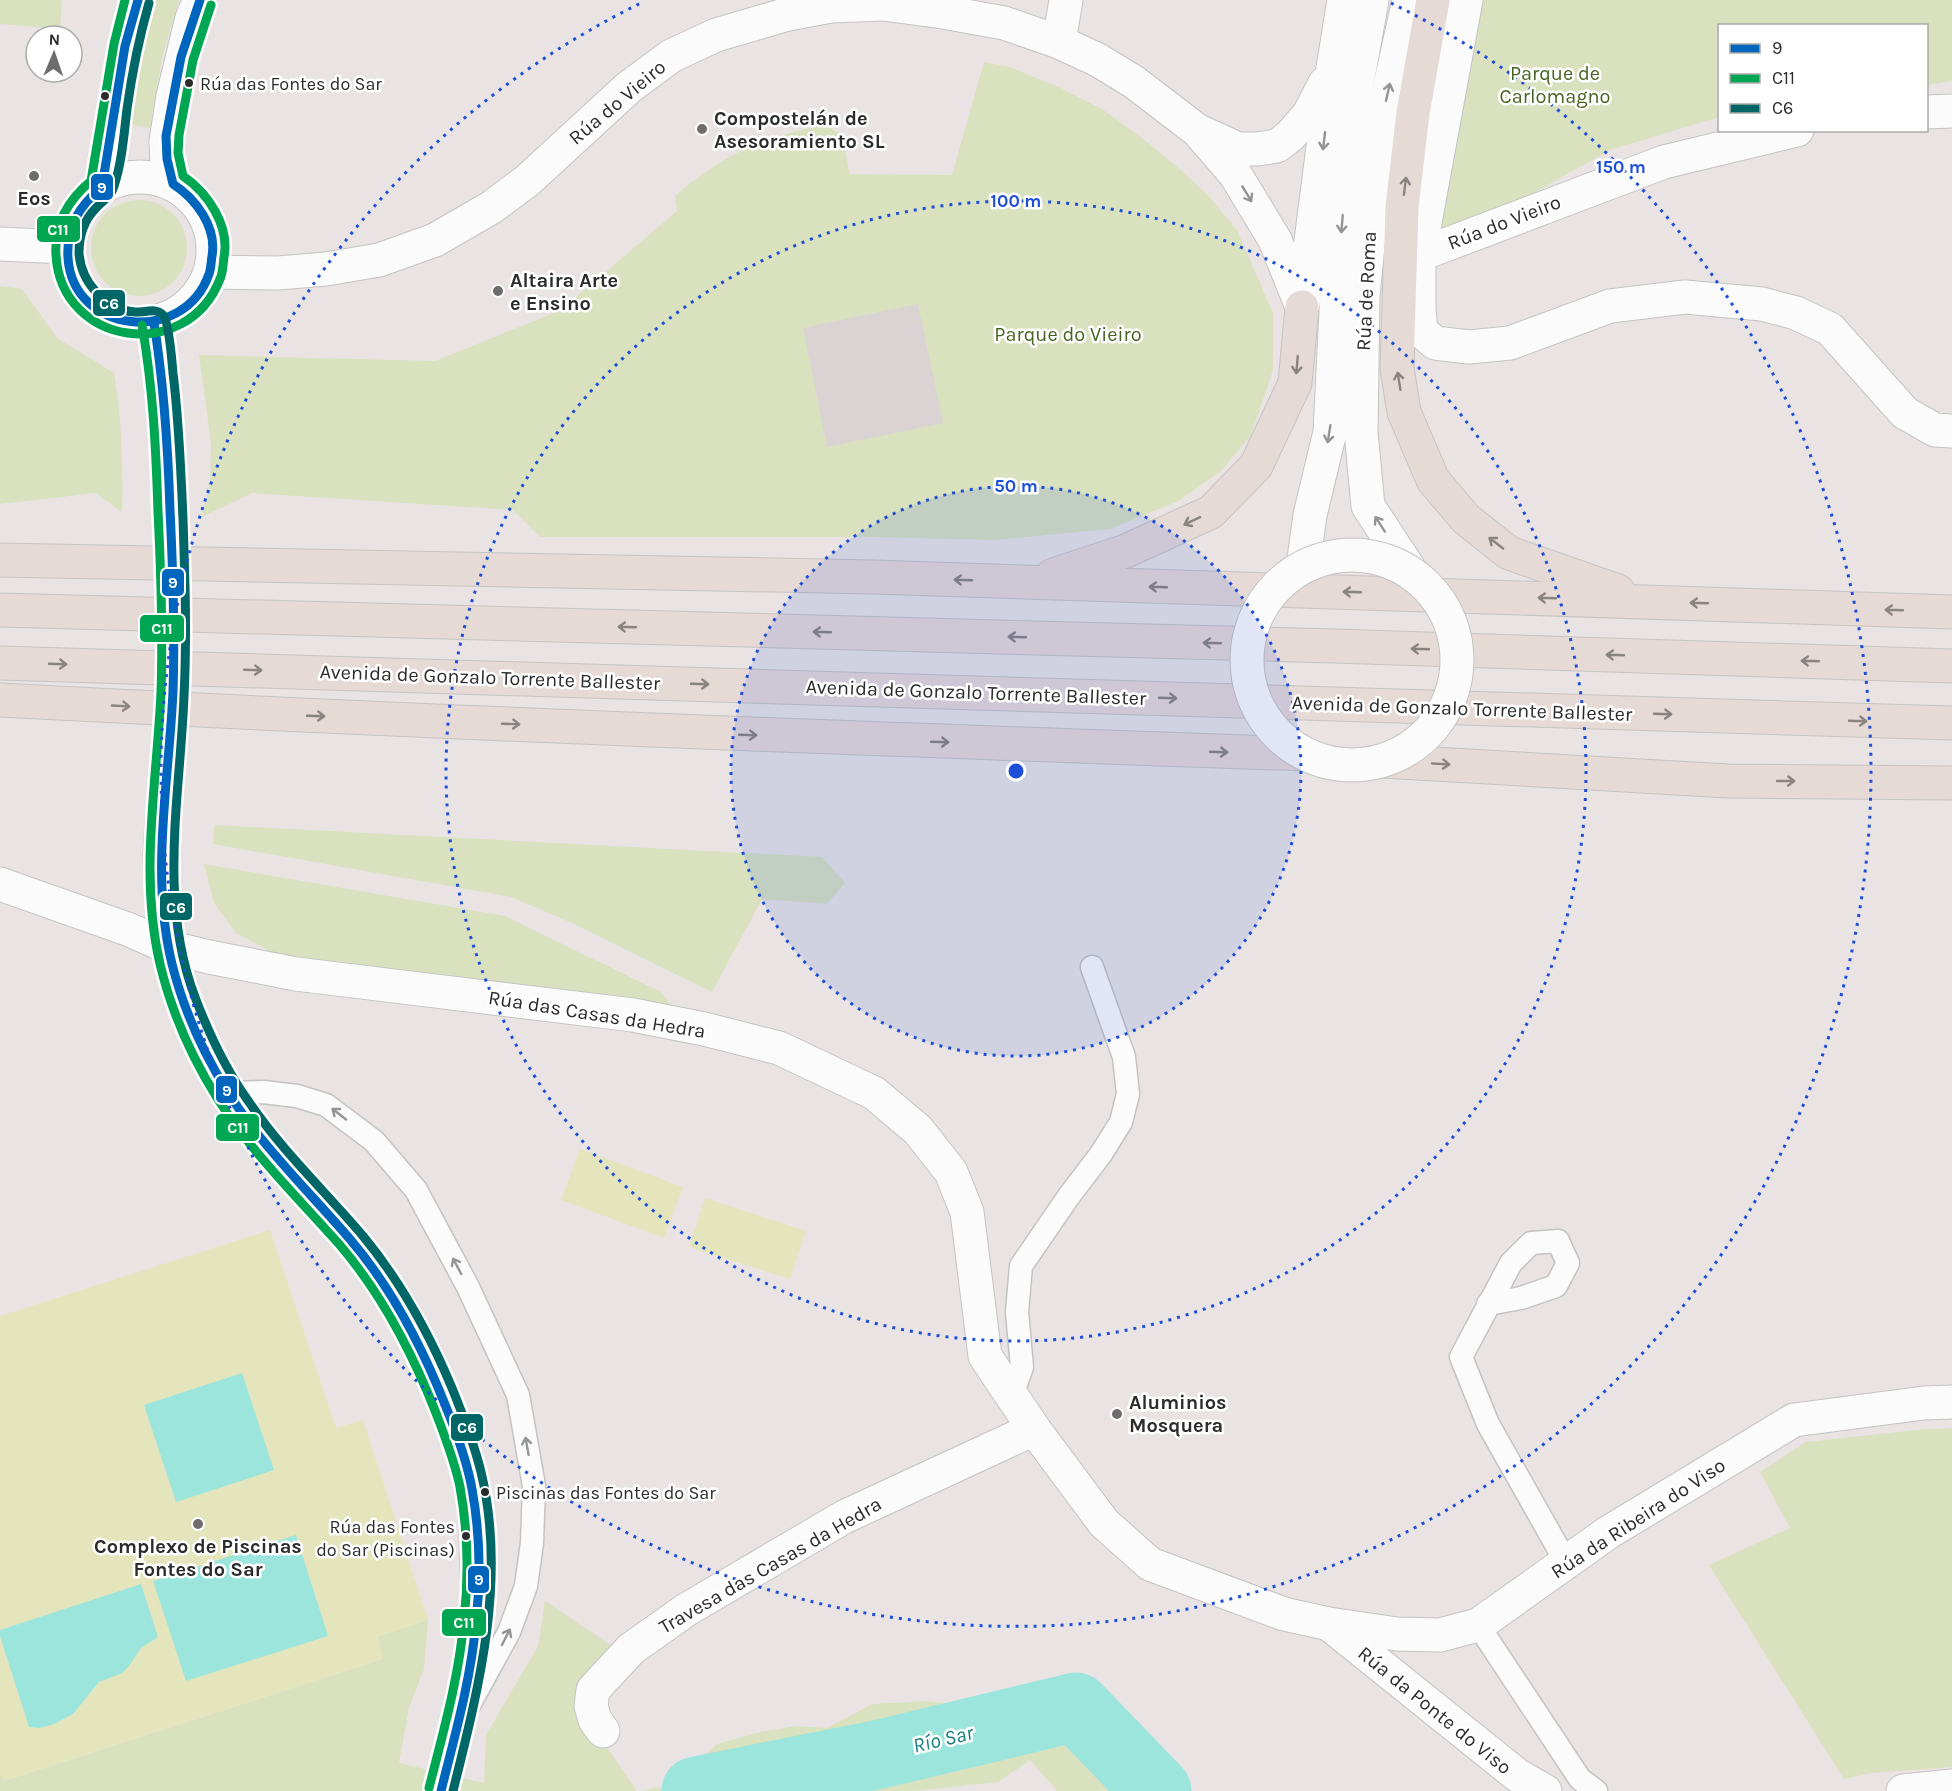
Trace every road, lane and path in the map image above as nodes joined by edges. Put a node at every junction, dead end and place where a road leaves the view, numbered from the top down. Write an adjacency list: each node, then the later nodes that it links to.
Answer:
1 (138, 0): 16 (street)
2 (200, 0): 15 (street)
3 (1066, 0): 9 (street)
4 (1344, 0): 10 (street)
5 (1372, 0): 21 (street, Rúa de Roma, one-way to 21)
6 (1409, 0): 21 (street, Rúa de Roma, one-way to 6)
7 (1432, 0): 30 (highway, one-way to 7)
8 (1466, 0): 19 (street)
9 (1059, 42): 13 (street, Rúa do Vieiro); 20 (street, Rúa do Vieiro)
10 (1333, 68): 13 (street, Rúa do Vieiro); 22 (street, one-way to 22)
11 (1952, 111): 12 (street)
12 (1928, 112)
13 (1198, 131): 22 (street, Rúa do Vieiro, one-way to 22)
14 (1789, 132): 19 (street, Rúa do Vieiro)
15 (173, 184): 16 (street); 20 (street)
16 (102, 187): 18 (street)
17 (0, 244): 18 (street)
18 (66, 247): 23 (street)
19 (1419, 255): 24 (street)
20 (211, 272): 23 (street)
21 (1350, 294): 27 (street, Rúa de Roma, one-way to 27); 28 (street, Rúa de Roma, one-way to 21)
22 (1302, 307): 29 (highway, one-way to 29)
23 (154, 323): 25 (street)
24 (1952, 431)
25 (170, 507)
26 (0, 560): 29 (highway, one-way to 26)
27 (1304, 566): 28 (street, bridge); 37 (street, bridge)
28 (1412, 573): 38 (street, bridge)
29 (1029, 583): 30 (highway, one-way to 29)
30 (1648, 601): 32 (highway, one-way to 30)
31 (0, 610): 34 (highway, one-way to 31)
32 (1952, 612)
33 (0, 663): 36 (highway, Avenida de Gonzalo Torrente Ballester, one-way to 36)
34 (1952, 666)
35 (0, 700): 37 (highway, one-way to 37)
36 (1952, 723)
37 (1304, 754): 38 (street, bridge)
38 (1382, 761): 39 (highway, one-way to 39)
39 (1952, 783)
40 (162, 820): 42 (street)
41 (0, 884): 42 (street, Rúa das Casas da Hedra)
42 (168, 947): 44 (street); 46 (street, Rúa das Casas da Hedra)
43 (1092, 967): 46 (lane)
44 (228, 1093): 52 (street); 52 (lane, one-way to 44)
45 (1488, 1304): 49 (lane)
46 (1012, 1395): 48 (street, Rúa das Casas da Hedra)
47 (1952, 1402): 49 (street, Rúa da Ribeira do Viso)
48 (1034, 1429): 50 (street, Rúa das Casas da Hedra); 53 (street, Travesa das Casas da Hedra)
49 (1566, 1562): 51 (street, Rúa da Ribeira do Viso)
50 (1329, 1624): 51 (street, Rúa da Ribeira do Viso); 56 (street, Rúa da Ponte do Viso)
51 (1478, 1625): 57 (lane)
52 (458, 1724): 55 (street)
53 (603, 1731)
54 (1952, 1786): 58 (street)
55 (441, 1791)
56 (1545, 1791)
57 (1596, 1791)
58 (1903, 1791)

